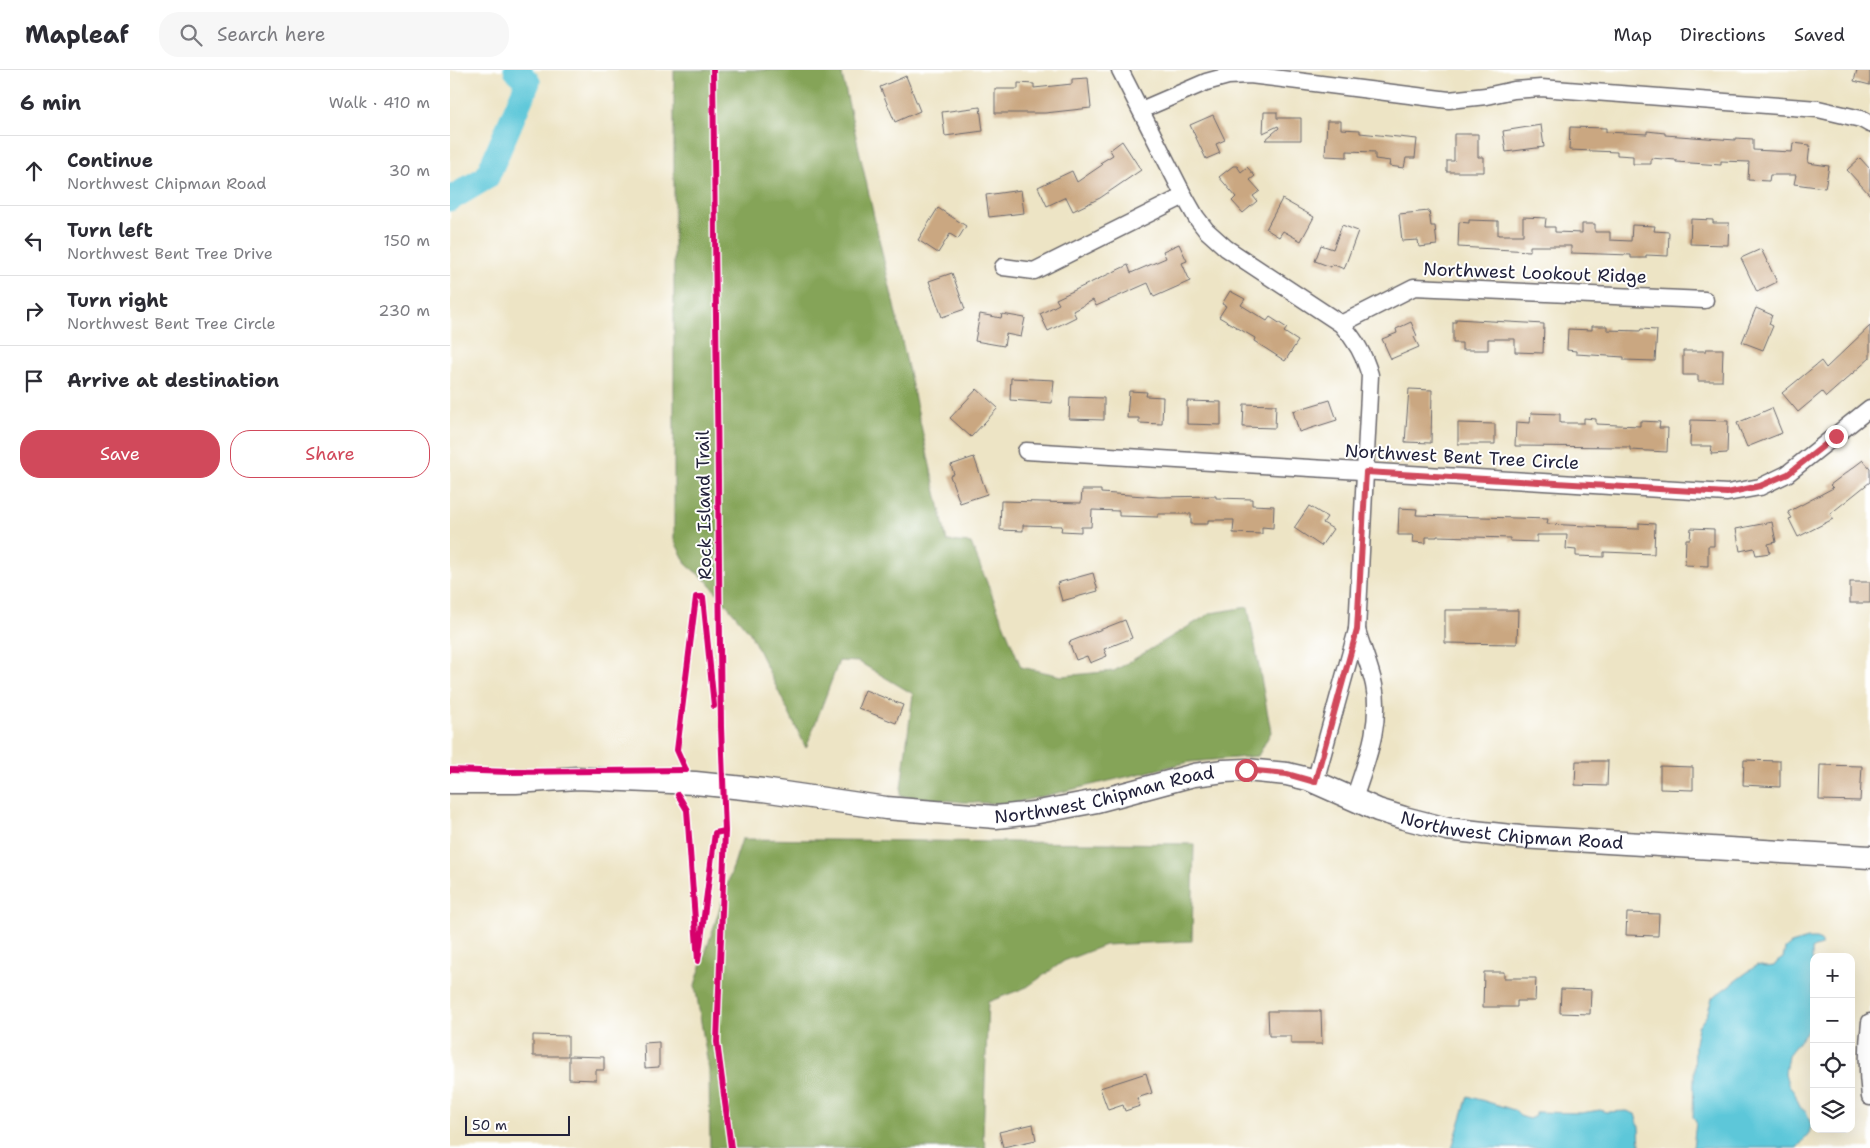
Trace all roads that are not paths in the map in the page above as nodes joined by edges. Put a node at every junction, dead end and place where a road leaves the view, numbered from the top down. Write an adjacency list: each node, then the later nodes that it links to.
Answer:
1 (1120, 70): 2 (street)
2 (1141, 110): 3 (street); 4 (street)
3 (1870, 124)
4 (1184, 196): 5 (street); 7 (street)
5 (1003, 267)
6 (1705, 300): 7 (street, Northwest Lookout Ridge)
7 (1342, 324): 10 (street)
8 (1870, 408): 10 (street, Northwest Bent Tree Circle)
9 (1026, 451): 10 (street, Northwest Bent Tree Circle)
10 (1366, 472): 11 (street)
11 (1357, 630): 13 (street); 14 (street)
12 (450, 782): 13 (main road, Northwest Chipman Road)
13 (1315, 782): 14 (main road, Northwest Chipman Road)
14 (1354, 799): 15 (main road, Northwest Chipman Road)
15 (1870, 857)
16 (1870, 1022): 17 (street)
17 (1870, 1097)

